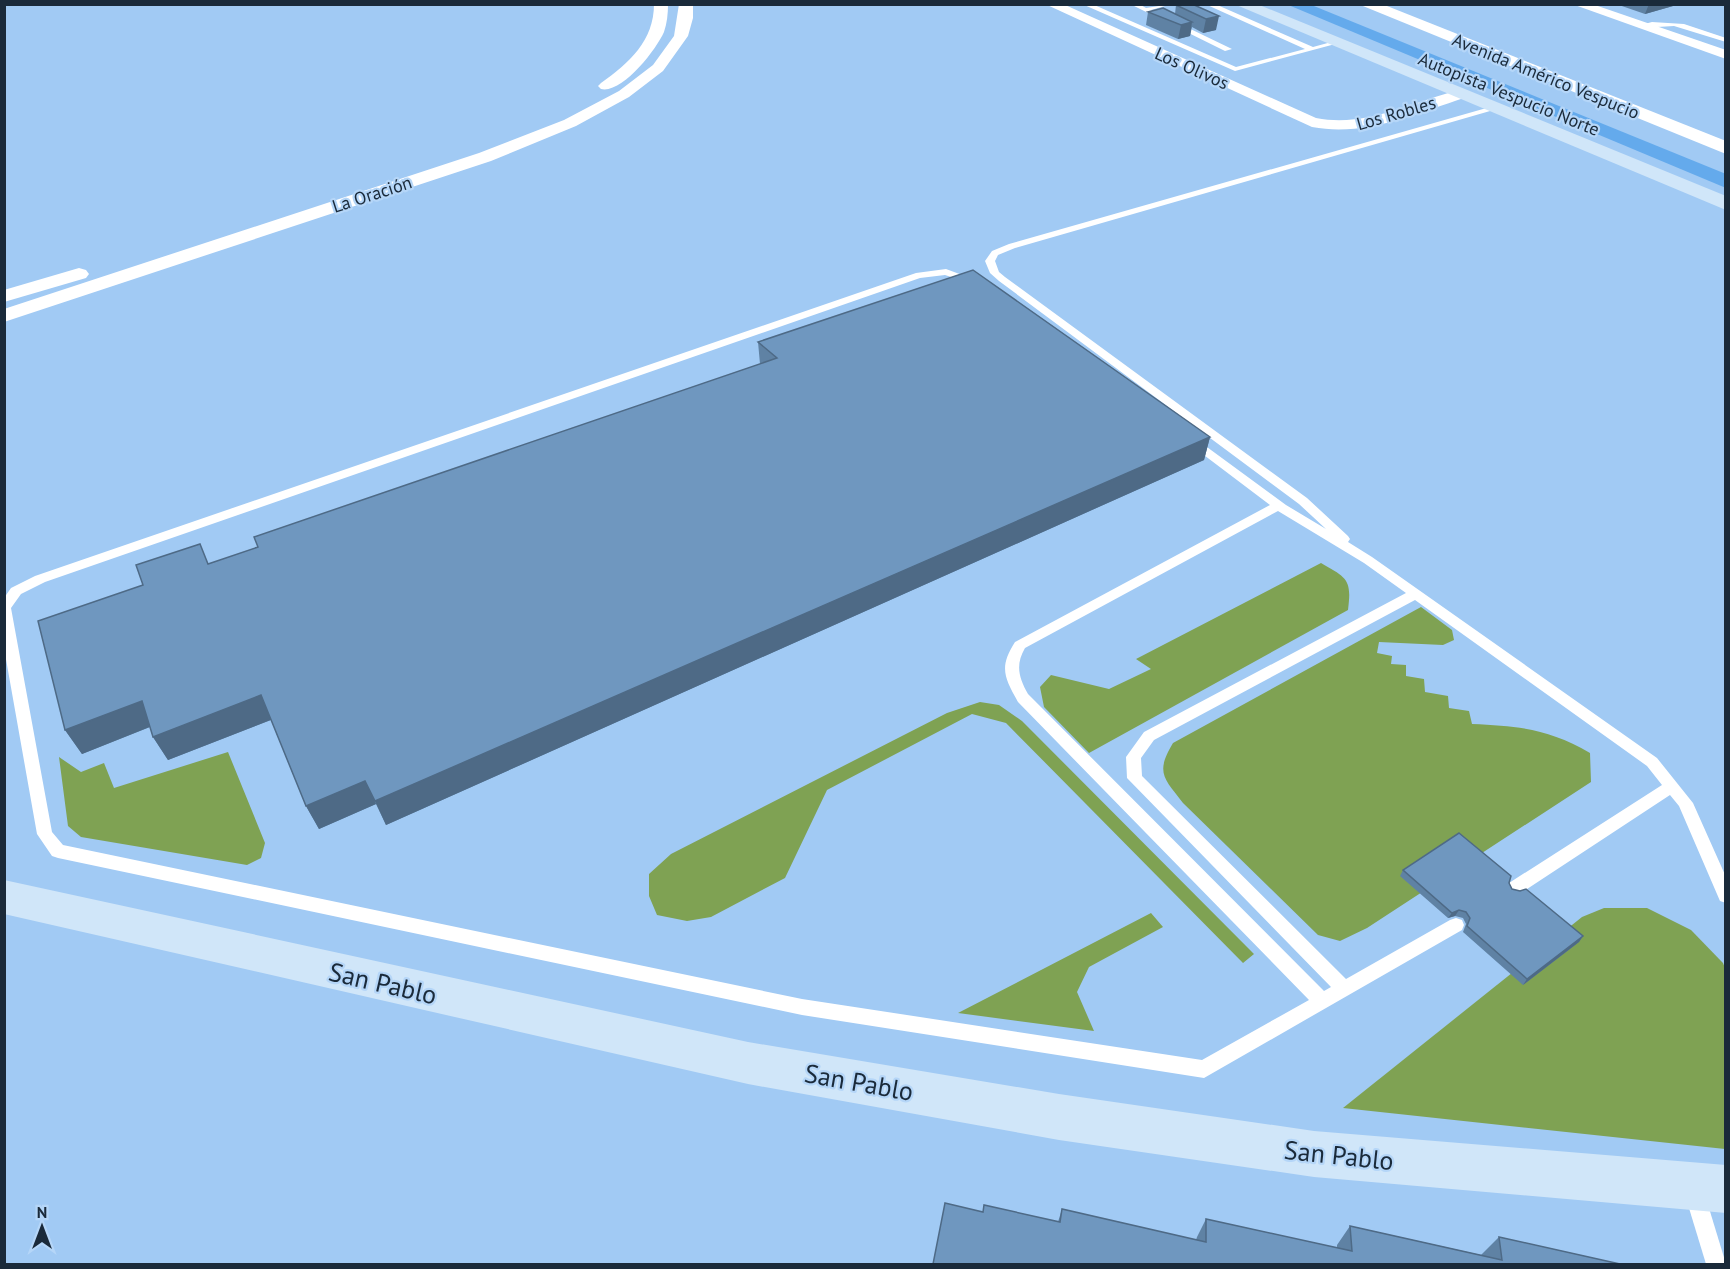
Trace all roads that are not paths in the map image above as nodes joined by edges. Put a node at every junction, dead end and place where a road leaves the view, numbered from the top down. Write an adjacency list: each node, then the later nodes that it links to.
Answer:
1 (661, 4): 27 (street, La Oración)
2 (686, 4): 28 (street, La Oración)
3 (1052, 4): 26 (street, Los Olivos)
4 (1085, 4): 23 (lane)
5 (1097, 4): 15 (lane)
6 (1133, 4): 14 (lane)
7 (1169, 4): 14 (lane)
8 (1208, 4): 21 (lane)
9 (1242, 4): 19 (main road)
10 (1294, 4): 31 (highway, Autopista Vespucio Norte)
11 (1321, 4): 30 (highway, Autopista Vespucio Norte)
12 (1366, 4): 29 (street, Avenida Américo Vespucio)
13 (1578, 4): 16 (street)
14 (1144, 10): 20 (lane)
15 (1120, 14)
16 (1641, 26): 18 (lane); 22 (street)
17 (1178, 39): 23 (lane)
18 (1725, 40)
19 (1335, 43): 21 (lane); 24 (main road)
20 (1228, 49)
21 (1312, 49): 23 (lane)
22 (1725, 55)
23 (1245, 67)
24 (1459, 94): 25 (main road); 26 (street, Los Robles)
25 (1493, 109): 32 (main road); 38 (lane)
26 (1333, 127)
27 (499, 137): 28 (street); 34 (street, La Oración)
28 (516, 146): 35 (street, La Oración)
29 (1725, 148)
30 (1725, 167)
31 (1725, 182)
32 (1725, 204)
33 (983, 287): 46 (lane)
34 (4, 296)
35 (4, 316)
36 (1184, 435): 37 (lane)
37 (1279, 505): 38 (lane); 46 (lane)
38 (1368, 560): 39 (lane)
39 (1415, 594): 40 (lane); 45 (lane)
40 (1672, 786): 41 (lane); 42 (lane)
41 (1515, 888)
42 (1725, 896)
43 (4, 897): 47 (main road, San Pablo)
44 (1456, 925): 45 (lane)
45 (1344, 989): 46 (lane)
46 (1322, 1001)
47 (1709, 1188): 48 (lane)
48 (1716, 1264)

